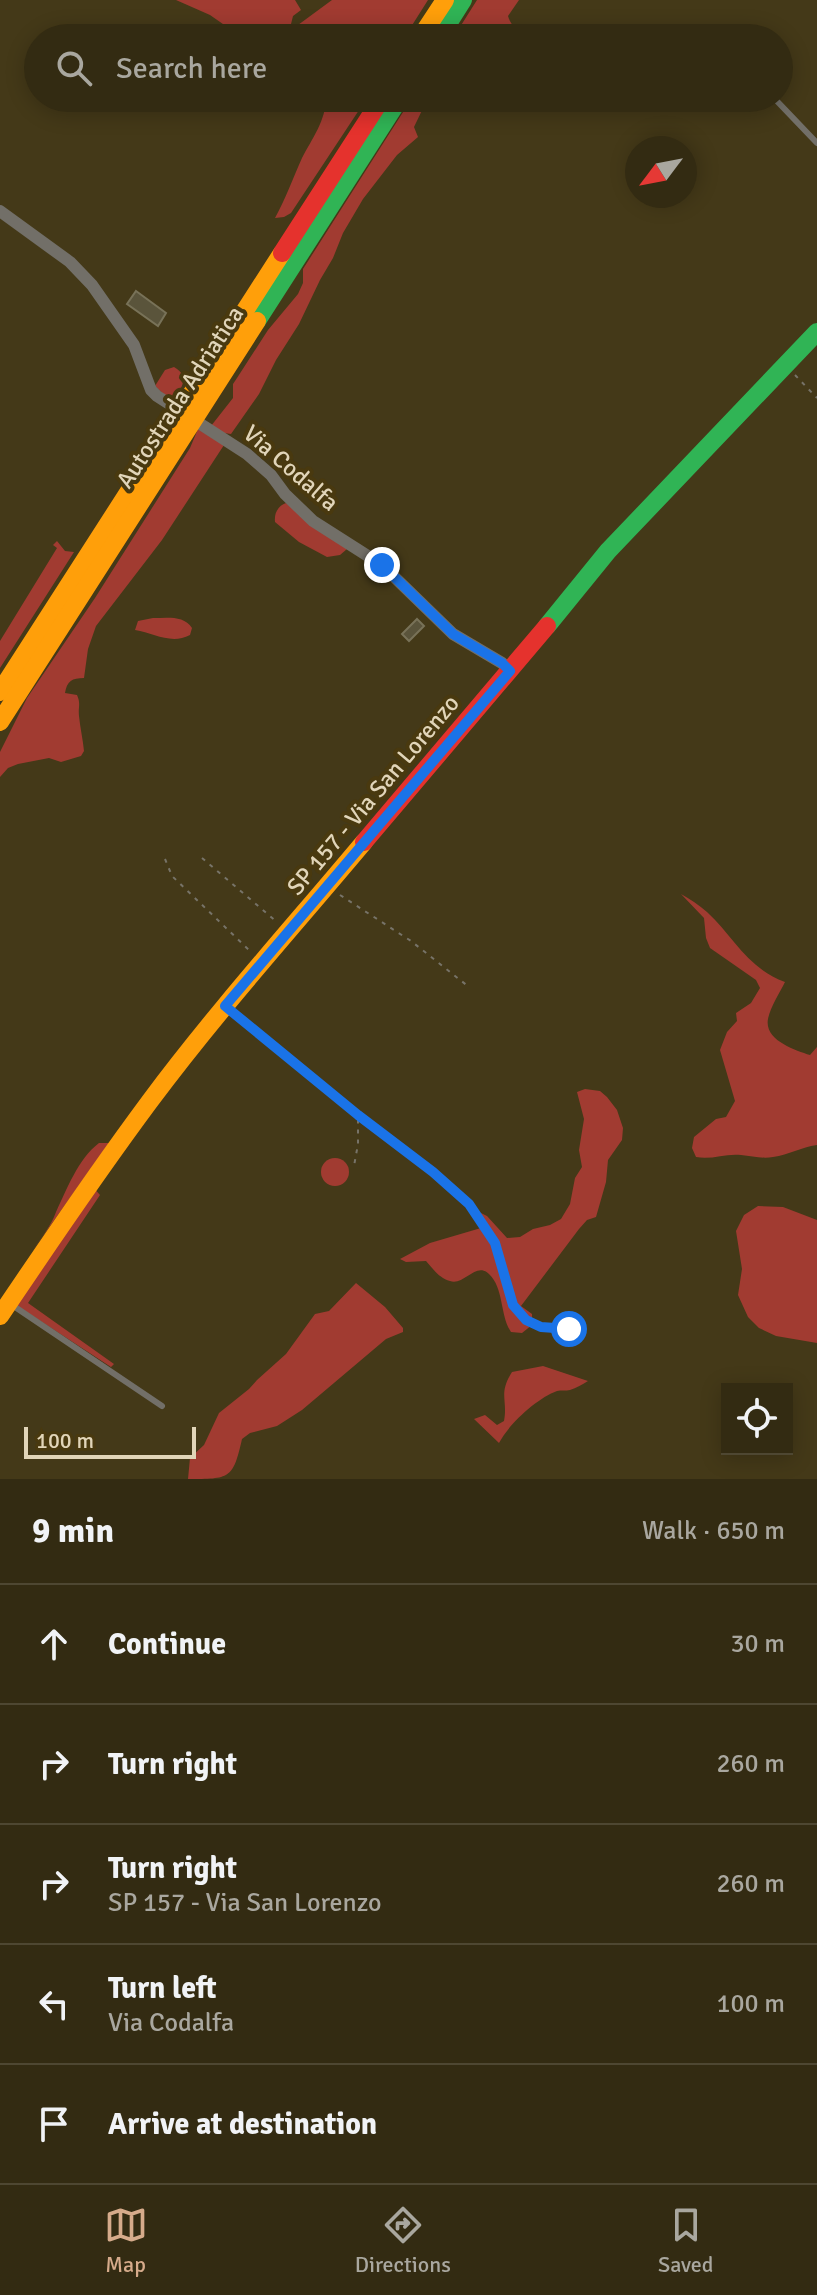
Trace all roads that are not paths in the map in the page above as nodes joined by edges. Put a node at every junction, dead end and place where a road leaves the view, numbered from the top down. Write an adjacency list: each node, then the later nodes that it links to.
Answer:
1 (445, 0): 3 (main road)
2 (463, 0): 4 (main road)
3 (429, 24)
4 (448, 24)
5 (373, 112): 12 (main road, Autostrada Adriatica)
6 (391, 112): 13 (main road, Autostrada Adriatica)
7 (787, 112): 8 (lane)
8 (817, 143)
9 (0, 211): 11 (street, Via Codalfa)
10 (817, 332): 11 (main road, SP 157 - Via San Lorenzo)
11 (510, 671): 14 (main road, SP 157 - Via San Lorenzo)
12 (0, 692)
13 (0, 722)
14 (3, 1310): 15 (lane)
15 (162, 1406)

